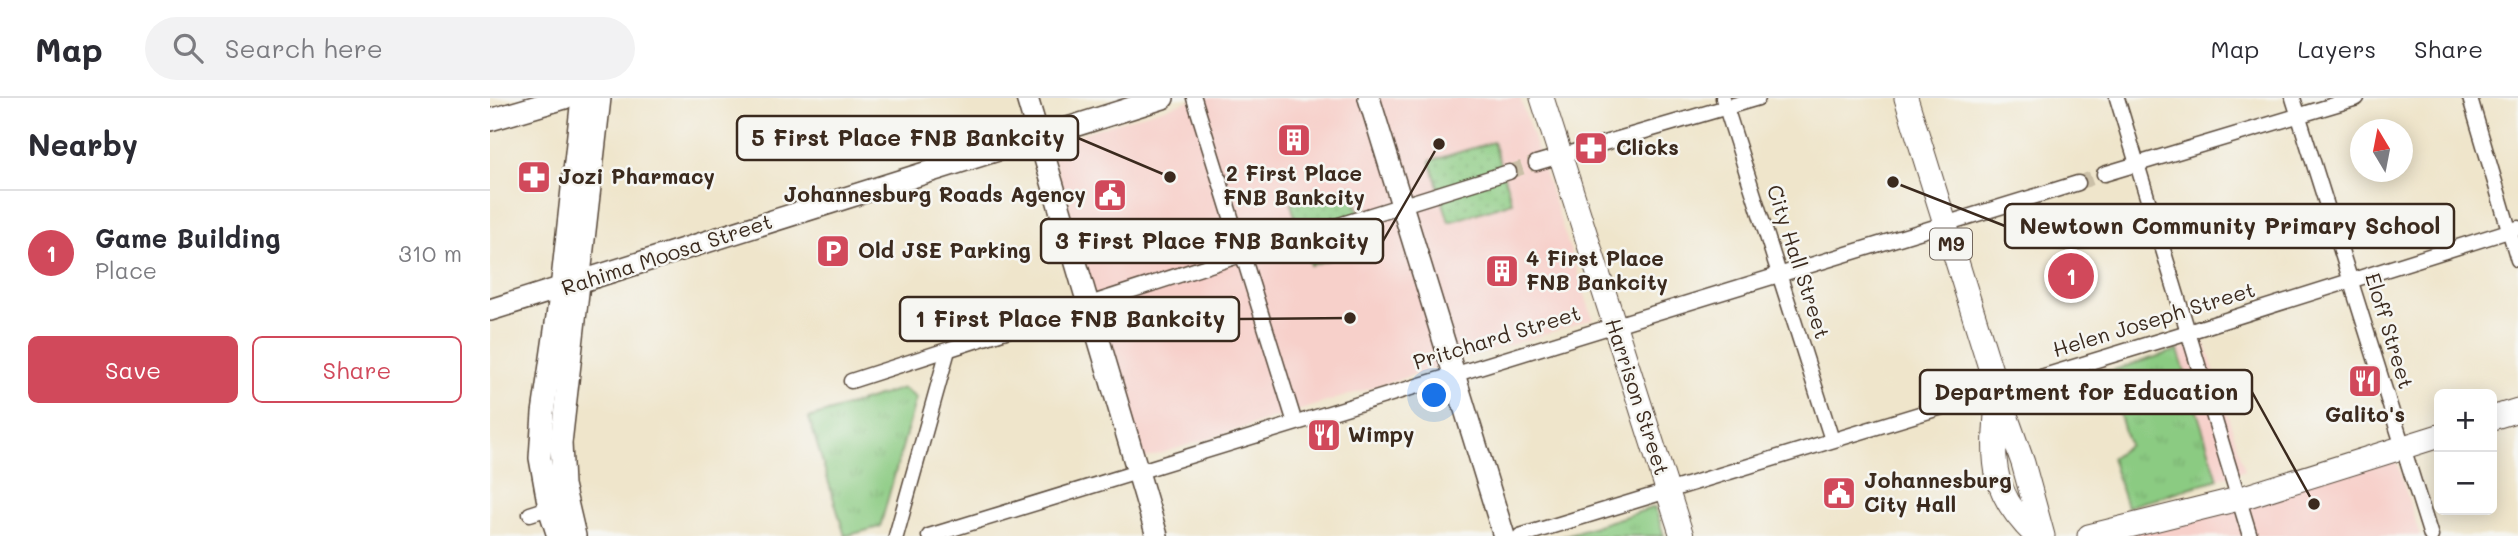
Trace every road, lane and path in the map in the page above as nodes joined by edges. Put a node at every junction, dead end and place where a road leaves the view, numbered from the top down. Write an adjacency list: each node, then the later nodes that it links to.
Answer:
1 (565, 98): 17 (street)
2 (582, 98): 34 (street)
3 (600, 98): 34 (street)
4 (1027, 98): 18 (street)
5 (1163, 98): 18 (street, Rahima Moosa Street)
6 (1194, 98): 30 (street)
7 (1369, 98): 25 (street)
8 (1542, 98): 19 (main road, Harrison Street)
9 (1758, 98): 15 (street)
10 (1906, 98): 26 (main road, M9)
11 (2117, 98): 21 (street)
12 (2293, 98): 16 (street, Eloff Street)
13 (2357, 98): 16 (street)
14 (2470, 98): 27 (street)
15 (1725, 102): 19 (street); 32 (street, City Hall Street)
16 (2298, 117): 21 (street); 33 (street, Eloff Street)
17 (490, 120)
18 (1040, 138): 34 (street, Rahima Moosa Street); 35 (street)
19 (1560, 156): 20 (street); 37 (main road, Harrison Street)
20 (1536, 163)
21 (2137, 164): 23 (street); 38 (street)
22 (1509, 172): 25 (street)
23 (2104, 174)
24 (2078, 183): 26 (street, Pritchard Street)
25 (1401, 207): 28 (street); 40 (street)
26 (1944, 223): 32 (street, Pritchard Street); 42 (main road, M9)
27 (2513, 229): 31 (street); 33 (street, Helen Joseph Street)
28 (1297, 238)
29 (1269, 246): 30 (street)
30 (1242, 254): 35 (street); 45 (street)
31 (2518, 260)
32 (1780, 274): 37 (street, Pritchard Street); 47 (street, City Hall Street)
33 (2351, 281): 38 (street, Helen Joseph Street); 48 (street, Eloff Street)
34 (570, 286): 36 (street, Rahima Moosa Street); 52 (street)
35 (1087, 304): 39 (street); 49 (street)
36 (490, 310)
37 (1613, 325): 40 (street, Pritchard Street); 50 (main road, Harrison Street)
38 (2188, 332): 42 (street, Helen Joseph Street); 51 (street)
39 (948, 350): 41 (street); 55 (street)
40 (1455, 373): 45 (street, Pritchard Street); 58 (street)
41 (851, 381)
42 (1997, 390): 47 (street, Helen Joseph Street); 61 (main road, M9); 62 (main road, M9)
43 (2518, 410): 44 (main road)
44 (2497, 416)
45 (1296, 423): 49 (street, Pritchard Street)
46 (2434, 438): 48 (main road)
47 (1832, 440): 50 (street, Helen Joseph Street)
48 (2403, 447): 51 (main road); 65 (street, Eloff Street)
49 (1138, 471): 56 (street, Pritchard Street); 57 (street)
50 (1667, 489): 59 (street, Helen Joseph Street); 60 (main road, Harrison Street)
51 (2238, 499): 63 (main road); 64 (street)
52 (548, 508): 53 (street); 54 (street)
53 (558, 536)
54 (575, 536)
55 (896, 536)
56 (929, 536)
57 (1157, 536)
58 (1504, 536)
59 (1520, 536)
60 (1682, 536)
61 (2036, 536)
62 (2043, 536)
63 (2088, 536)
64 (2250, 536)
65 (2431, 536)

